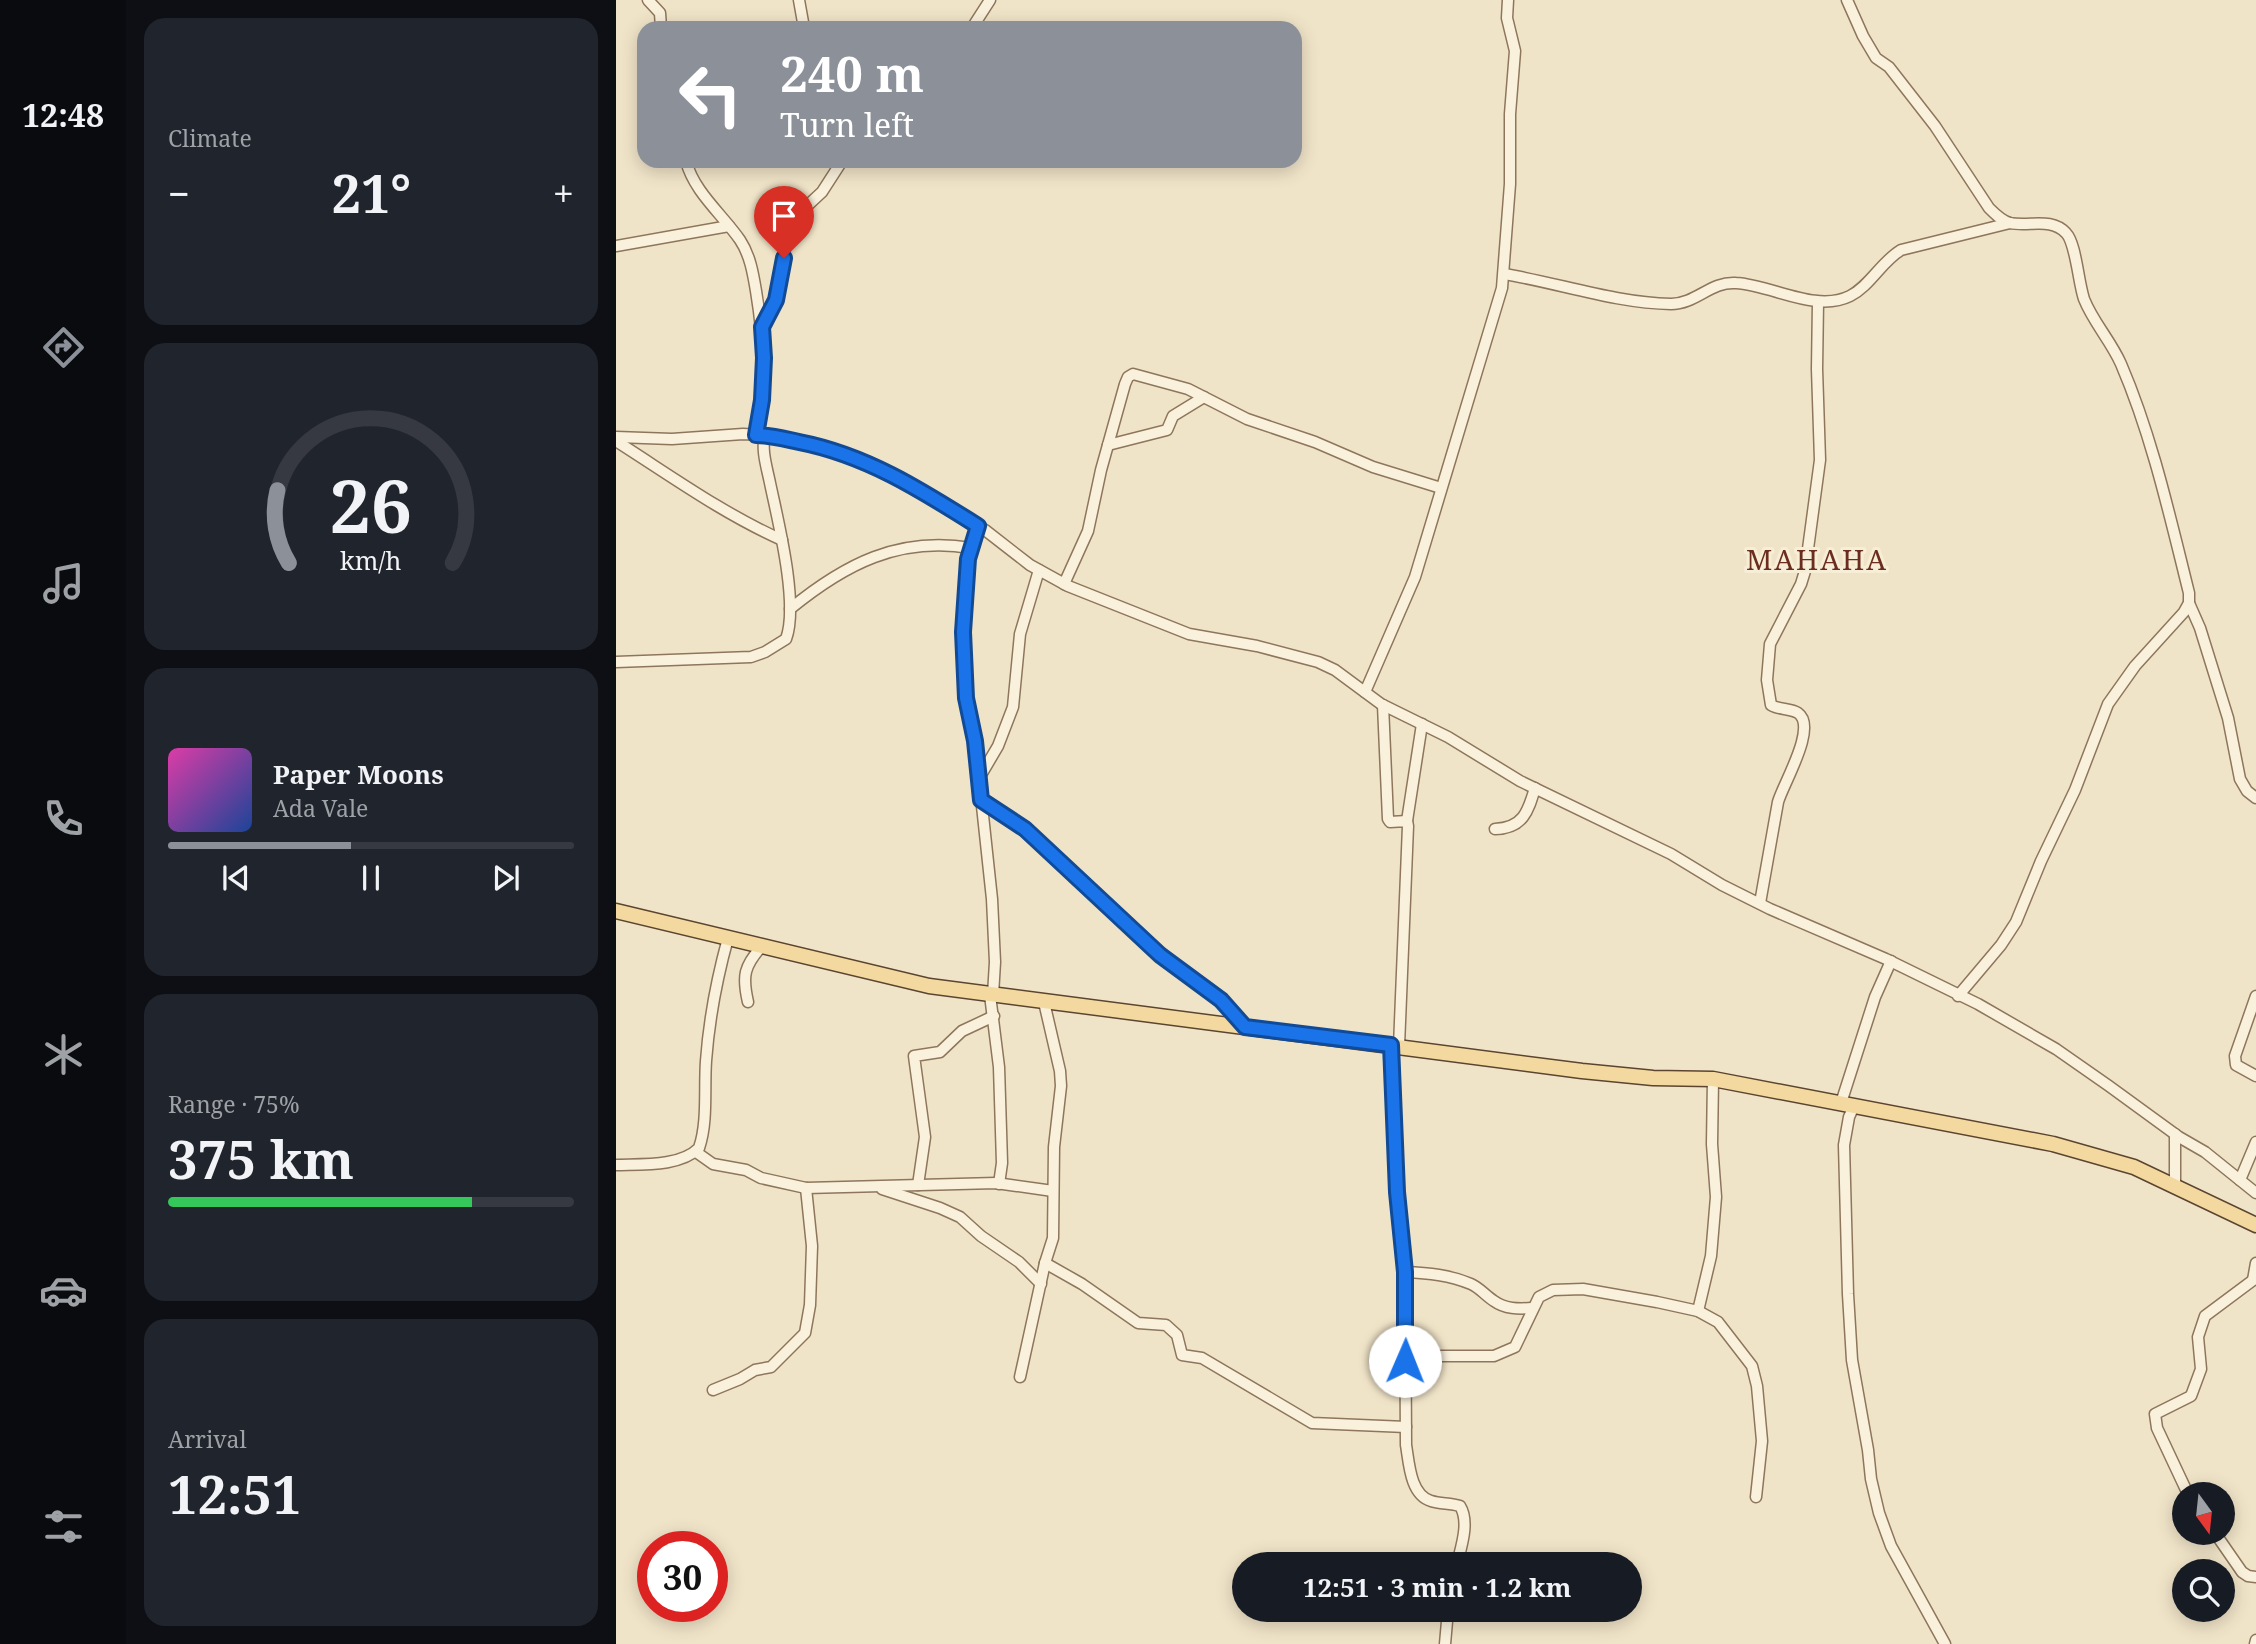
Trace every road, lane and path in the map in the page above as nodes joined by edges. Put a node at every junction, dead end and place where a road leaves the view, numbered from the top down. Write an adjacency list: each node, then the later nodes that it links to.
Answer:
1 (648, 0): 6 (street)
2 (799, 0): 7 (street)
3 (990, 0): 8 (street)
4 (1508, 0): 14 (street)
5 (1847, 0): 11 (street)
6 (661, 21)
7 (803, 21)
8 (976, 21)
9 (689, 168): 12 (street)
10 (835, 168): 16 (street)
11 (2010, 223): 15 (street); 27 (street)
12 (729, 226): 13 (street); 16 (street)
13 (616, 246)
14 (1504, 274): 15 (street); 21 (street)
15 (1818, 302): 39 (street)
16 (762, 327): 18 (street)
17 (1204, 397): 20 (street); 20 (street); 21 (street)
18 (761, 435): 19 (street); 22 (street); 23 (street)
19 (616, 439): 23 (street)
20 (1108, 445): 26 (street)
21 (1441, 488): 30 (street)
22 (978, 526): 24 (street); 25 (street)
23 (782, 540): 28 (street)
24 (971, 548): 28 (street); 33 (street)
25 (1039, 570): 26 (street); 33 (street)
26 (1065, 584): 30 (street)
27 (2189, 603): 35 (street); 45 (street)
28 (790, 608): 29 (street)
29 (616, 662)
30 (1365, 692): 31 (street)
31 (1383, 705): 32 (street); 37 (street)
32 (1422, 724): 34 (street); 37 (street)
33 (978, 780): 36 (street)
34 (1535, 788): 38 (street); 39 (street)
35 (2256, 798)
36 (981, 800): 44 (street); 50 (street)
37 (1407, 821): 51 (street)
38 (1495, 829)
39 (1760, 904): 43 (street)
40 (616, 911): 41 (main road)
41 (728, 938): 42 (main road); 57 (street)
42 (762, 946): 44 (main road); 47 (street)
43 (1891, 961): 45 (street); 54 (street)
44 (992, 995): 48 (main road); 49 (street)
45 (1958, 996): 55 (street)
46 (2256, 996): 52 (street)
47 (748, 1002)
48 (1044, 1002): 50 (main road); 65 (street)
49 (994, 1016): 60 (street); 61 (street)
50 (1245, 1027): 51 (main road)
51 (1395, 1045): 53 (main road); 70 (street)
52 (2256, 1076)
53 (1713, 1079): 54 (main road); 74 (street)
54 (1847, 1105): 63 (main road); 86 (street)
55 (2175, 1134): 59 (street); 63 (street)
56 (2256, 1142): 59 (street)
57 (696, 1152): 58 (street); 64 (street)
58 (616, 1165)
59 (2240, 1180): 66 (street)
60 (999, 1184): 61 (street); 65 (street)
61 (918, 1185): 62 (street)
62 (872, 1186): 64 (street); 72 (street)
63 (2175, 1186): 67 (main road)
64 (806, 1188): 77 (street)
65 (1053, 1191): 68 (street)
66 (2256, 1193)
67 (2256, 1225)
68 (1045, 1263): 72 (street); 78 (street)
69 (2256, 1263): 71 (street)
70 (1405, 1272): 73 (street); 75 (street)
71 (2254, 1279): 79 (street)
72 (1041, 1284): 76 (street)
73 (1532, 1308): 74 (street); 75 (street)
74 (1698, 1311): 80 (street)
75 (1405, 1356): 78 (street)
76 (1020, 1377)
77 (713, 1390)
78 (1406, 1427): 82 (street)
79 (2182, 1482)
80 (1756, 1497)
81 (2223, 1545): 83 (street)
82 (1460, 1552)
83 (2256, 1577)
84 (1447, 1622): 85 (street)
85 (1446, 1644)
86 (1945, 1644)

